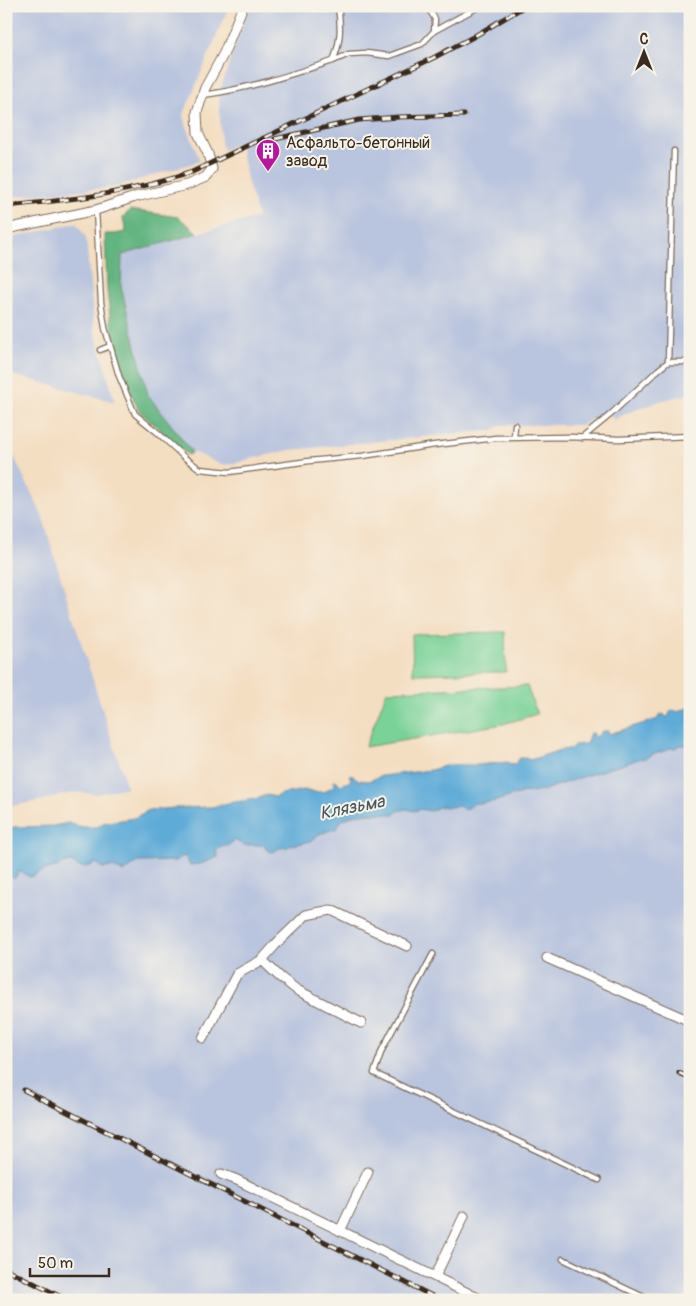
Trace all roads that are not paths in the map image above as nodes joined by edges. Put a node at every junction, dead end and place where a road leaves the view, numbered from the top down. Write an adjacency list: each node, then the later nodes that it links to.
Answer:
1 (243, 6): 7 (street)
2 (338, 6): 6 (lane)
3 (428, 6): 5 (lane)
4 (480, 6): 5 (lane)
5 (434, 31): 6 (lane)
6 (333, 61): 7 (lane)
7 (202, 95): 9 (street)
8 (674, 151): 13 (lane)
9 (96, 210): 10 (street); 11 (lane)
10 (6, 229)
11 (110, 346): 12 (lane); 17 (lane)
12 (100, 350)
13 (668, 362): 14 (lane); 18 (lane)
14 (690, 362)
15 (515, 425): 17 (lane)
16 (690, 436): 18 (lane)
17 (514, 437): 18 (lane)
18 (582, 438)
19 (407, 946): 22 (street)
20 (433, 954): 28 (lane)
21 (546, 958): 23 (street)
22 (262, 960): 24 (street); 25 (street)
23 (685, 1019)
24 (361, 1023)
25 (202, 1038)
26 (368, 1172): 30 (street)
27 (221, 1174): 30 (street)
28 (599, 1180)
29 (464, 1216): 32 (street)
30 (340, 1231): 32 (street)
31 (563, 1259): 34 (lane)
32 (435, 1277): 33 (street)
33 (482, 1300)
34 (650, 1300)

